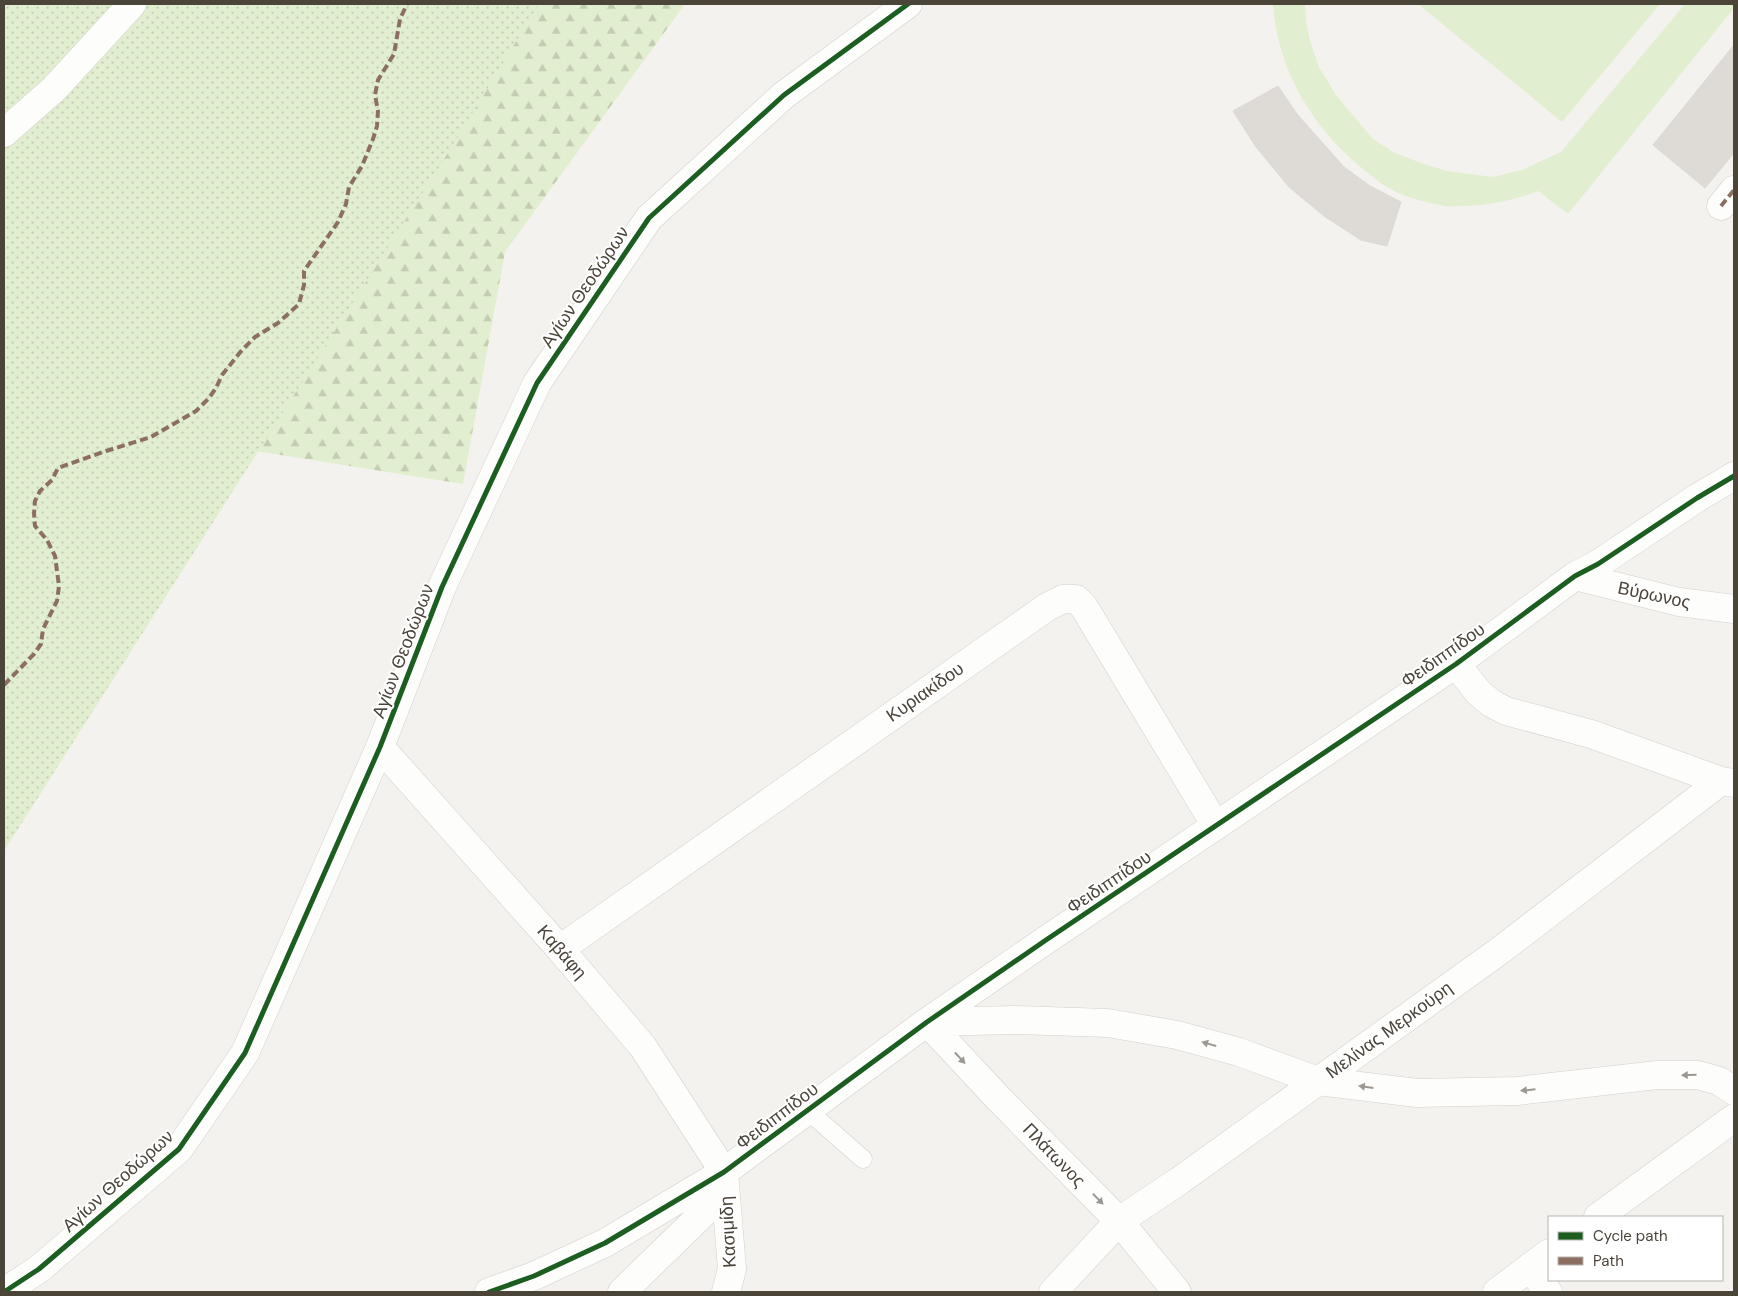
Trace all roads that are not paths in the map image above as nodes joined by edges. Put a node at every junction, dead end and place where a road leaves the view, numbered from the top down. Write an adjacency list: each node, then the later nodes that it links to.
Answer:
1 (132, 4): 3 (street)
2 (908, 4): 8 (street, Αγίων Θεοδώρων)
3 (4, 133)
4 (1734, 476): 5 (street, Φειδιππίδου)
5 (1575, 576): 6 (street, Βύρωνος); 7 (street, Φειδιππίδου)
6 (1734, 609)
7 (1456, 664): 9 (street); 10 (street, Φειδιππίδου)
8 (380, 747): 11 (street, Καβάφη); 22 (street, Αγίων Θεοδώρων)
9 (1728, 782): 13 (street, Μελίνας Μερκούρη)
10 (1216, 826): 11 (street, Κυριακίδου); 12 (street, Φειδιππίδου)
11 (560, 949): 18 (street, Καβάφη)
12 (927, 1022): 13 (street, one-way to 12); 15 (street, Φειδιππίδου); 20 (street, Πλάτωνος, one-way to 20)
13 (1318, 1080): 14 (street, one-way to 13); 20 (street, Μελίνας Μερκούρη)
14 (1734, 1090)
15 (807, 1110): 17 (lane); 18 (street, Φειδιππίδου)
16 (1734, 1118): 19 (street)
17 (863, 1159)
18 (725, 1182): 23 (street, Φειδιππίδου); 24 (street); 25 (street, Κασιμίδη)
19 (1599, 1216)
20 (1119, 1221): 26 (street, Μελίνας Μερκούρη); 27 (street, Πλάτωνος)
21 (1540, 1260): 28 (street); 29 (street)
22 (4, 1292)
23 (489, 1292)
24 (622, 1292)
25 (726, 1292)
26 (1053, 1292)
27 (1177, 1292)
28 (1497, 1292)
29 (1548, 1292)

